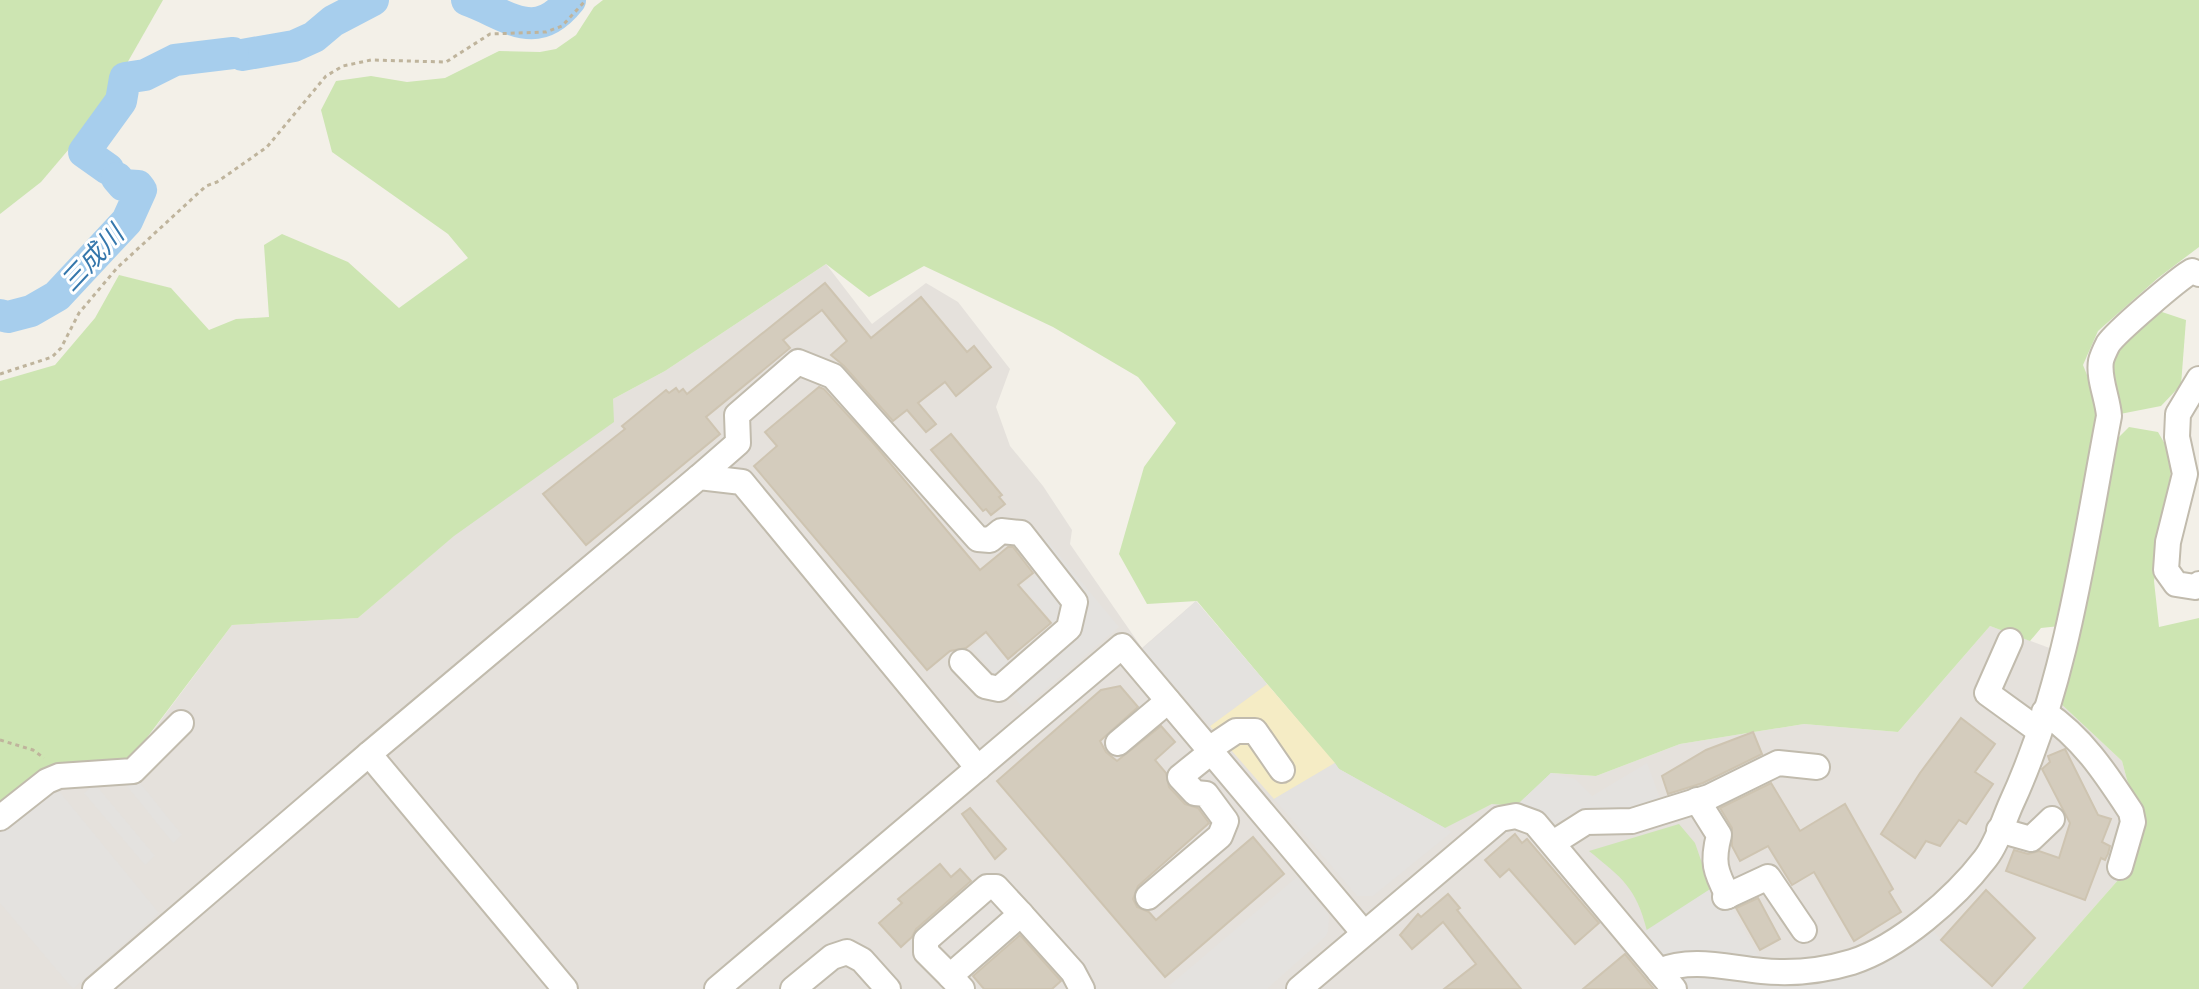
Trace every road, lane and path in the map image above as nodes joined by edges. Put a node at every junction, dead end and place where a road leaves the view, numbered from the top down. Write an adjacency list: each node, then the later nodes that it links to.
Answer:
1 (586, 0): 3 (path)
2 (2199, 274): 10 (street)
3 (0, 374)
4 (2199, 379): 6 (street)
5 (699, 477): 8 (street); 15 (street); 17 (street)
6 (2199, 584)
7 (2010, 641): 10 (street)
8 (962, 662)
9 (1168, 701): 13 (street); 14 (street); 17 (street)
10 (2041, 721): 23 (street); 25 (street)
11 (181, 723): 19 (street)
12 (0, 740): 19 (path)
13 (1118, 743)
14 (1210, 751): 18 (street); 26 (street); 29 (street)
15 (369, 754): 32 (street); 33 (street)
16 (1817, 767): 20 (street)
17 (978, 768): 34 (street)
18 (1282, 770)
19 (59, 776): 21 (street)
20 (1697, 800): 24 (street); 28 (street)
21 (0, 818)
22 (2052, 819): 23 (street)
23 (1999, 830): 30 (street)
24 (1553, 843): 29 (street); 30 (street)
25 (2120, 867)
26 (1148, 897)
27 (1021, 914): 31 (street); 31 (street); 37 (street)
28 (1804, 930)
29 (1363, 932): 38 (street)
30 (1666, 980)
31 (956, 982)
32 (95, 989)
33 (565, 989)
34 (717, 989)
35 (793, 989): 36 (street)
36 (888, 989)
37 (1082, 989)
38 (1299, 989)

